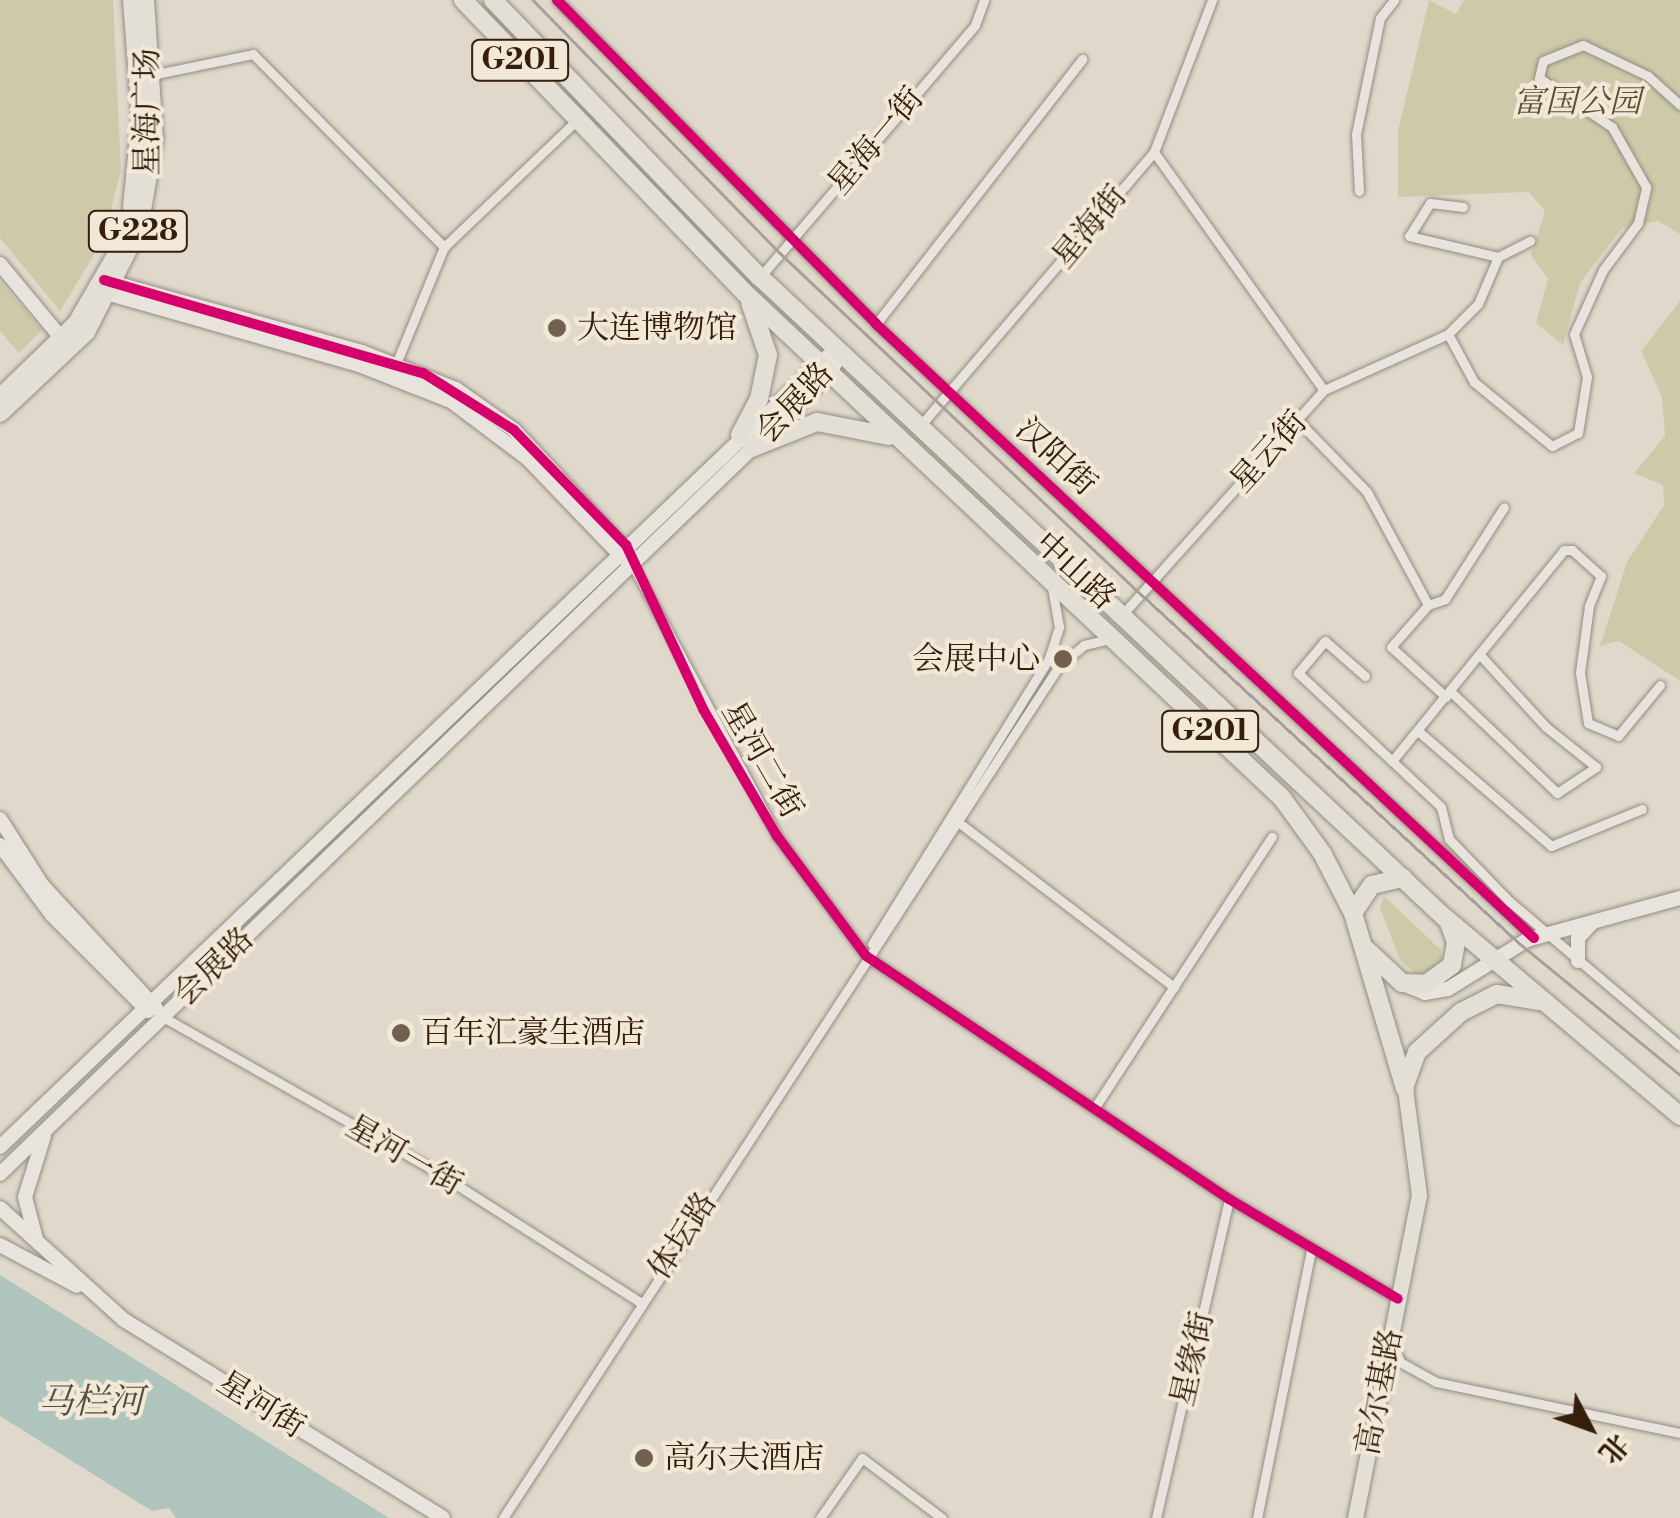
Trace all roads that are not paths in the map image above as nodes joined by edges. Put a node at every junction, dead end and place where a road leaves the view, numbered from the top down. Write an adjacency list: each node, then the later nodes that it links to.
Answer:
1 (132, 0): 10 (highway, 星海广场 / G228)
2 (144, 0): 10 (highway, 星海广场 / G228)
3 (463, 0): 12 (highway, 中山路 / G201)
4 (493, 0): 21 (highway, 中山路 / G201)
5 (557, 0): 17 (street, 汉阳街)
6 (984, 0): 17 (street, 星海一街)
7 (1212, 0): 13 (street, 星海街)
8 (1394, 0): 14 (street)
9 (1082, 59): 24 (street)
10 (146, 76): 18 (street); 22 (highway, 星海广场 / G228)
11 (1680, 105): 25 (street)
12 (578, 119): 18 (street); 23 (highway, 中山路 / G201)
13 (1154, 152): 30 (street); 31 (street, 星海街)
14 (1359, 192)
15 (1463, 208): 19 (street)
16 (1530, 240): 19 (street)
17 (790, 241): 21 (street, 星海一街); 24 (street, 汉阳街)
18 (444, 247): 28 (street)
19 (1498, 257): 25 (street)
20 (0, 264): 26 (main road)
21 (760, 277): 27 (highway, 中山路 / G201)
22 (107, 287): 26 (highway, 星海广场 / G228); 28 (main road, 星河二街); 39 (main road, 星河二街)
23 (745, 293): 29 (highway, 中山路 / G201); 36 (highway)
24 (876, 324): 31 (street, 汉阳街)
25 (1448, 334): 30 (street, 星云街)
26 (67, 344): 32 (highway, 星海广场 / G228); 33 (highway, 星海广场 / G228)
27 (840, 352): 29 (main road, 会展路); 35 (highway, 中山路 / G201)
28 (396, 364): 39 (main road, 星河二街)
29 (824, 367): 36 (main road, 会展路); 37 (highway, 中山路 / G201)
30 (1324, 390): 34 (street, 星云街)
31 (949, 392): 35 (street, 星海街); 42 (street, 汉阳街)
32 (0, 398)
33 (0, 413)
34 (1298, 420): 42 (street, 星云街); 43 (street)
35 (920, 426): 44 (highway, 中山路 / G201)
36 (746, 441): 37 (highway); 39 (main road, 会展路); 40 (main road, 会展路)
37 (907, 446): 41 (highway, 中山路 / G201)
38 (1504, 506): 43 (street)
39 (622, 549): 40 (main road, 星河二街); 70 (main road, 会展路)
40 (632, 564): 65 (street, 星河二街); 71 (main road, 会展路)
41 (1048, 579): 45 (highway, 中山路 / G201); 65 (street, 体坛路)
42 (1152, 582): 44 (street, 星云街); 62 (street, 汉阳街)
43 (1428, 605): 49 (street)
44 (1122, 615): 57 (highway, 中山路 / G201)
45 (1110, 638): 59 (highway, 中山路 / G201); 65 (street, 体坛路)
46 (1480, 655): 48 (street); 49 (street); 49 (street)
47 (1365, 676): 51 (street)
48 (1660, 686)
49 (1448, 694): 50 (street)
50 (1418, 731): 51 (street); 52 (street)
51 (1392, 761): 62 (street)
52 (1642, 809)
53 (0, 818): 70 (main road, 星河一街)
54 (962, 824): 68 (street)
55 (1272, 837): 68 (street)
56 (0, 844): 70 (main road, 星河一街)
57 (1403, 878): 59 (highway); 60 (highway, 中山路 / G201)
58 (1680, 898): 61 (main road)
59 (1353, 913): 63 (highway, 中山路 / G201)
60 (1444, 917): 64 (highway, 中山路 / G201); 67 (highway)
61 (1594, 922): 62 (main road); 66 (main road)
62 (1540, 936): 64 (main road); 66 (street)
63 (1367, 950): 67 (highway); 73 (highway, 中山路 / G201)
64 (1502, 954): 67 (main road); 69 (highway, 中山路 / G201)
65 (866, 956): 74 (street, 星河二街); 86 (street, 体坛路)
66 (1578, 961): 72 (street)
67 (1402, 983)
68 (1174, 986): 74 (street)
69 (1549, 1005): 73 (highway); 75 (highway, 中山路 / G201)
70 (147, 1006): 71 (main road, 星河一街); 77 (main road, 会展路)
71 (162, 1016): 76 (main road, 会展路); 86 (street, 星河一街)
72 (1680, 1046)
73 (1404, 1088): 85 (main road, 高尔基路)
74 (1095, 1107): 79 (street, 星河二街)
75 (1680, 1116)
76 (55, 1121): 78 (main road, 会展路); 82 (main road)
77 (0, 1147)
78 (0, 1174)
79 (1229, 1200): 83 (street, 星河二街); 93 (street, 星缘街)
80 (0, 1208): 82 (main road, 星河街)
81 (0, 1245): 84 (main road, 星河街)
82 (38, 1245): 84 (main road, 星河街)
83 (1311, 1250): 85 (street, 星河二街); 94 (street)
84 (82, 1288): 89 (main road, 星河街)
85 (1398, 1299): 87 (main road, 高尔基路)
86 (640, 1302): 90 (street, 体坛路)
87 (1390, 1338): 88 (street); 95 (main road, 高尔基路)
88 (1680, 1433)
89 (443, 1518)
90 (502, 1518)
91 (820, 1518): 92 (street)
92 (942, 1518)
93 (1156, 1518)
94 (1257, 1518)
95 (1355, 1518)

